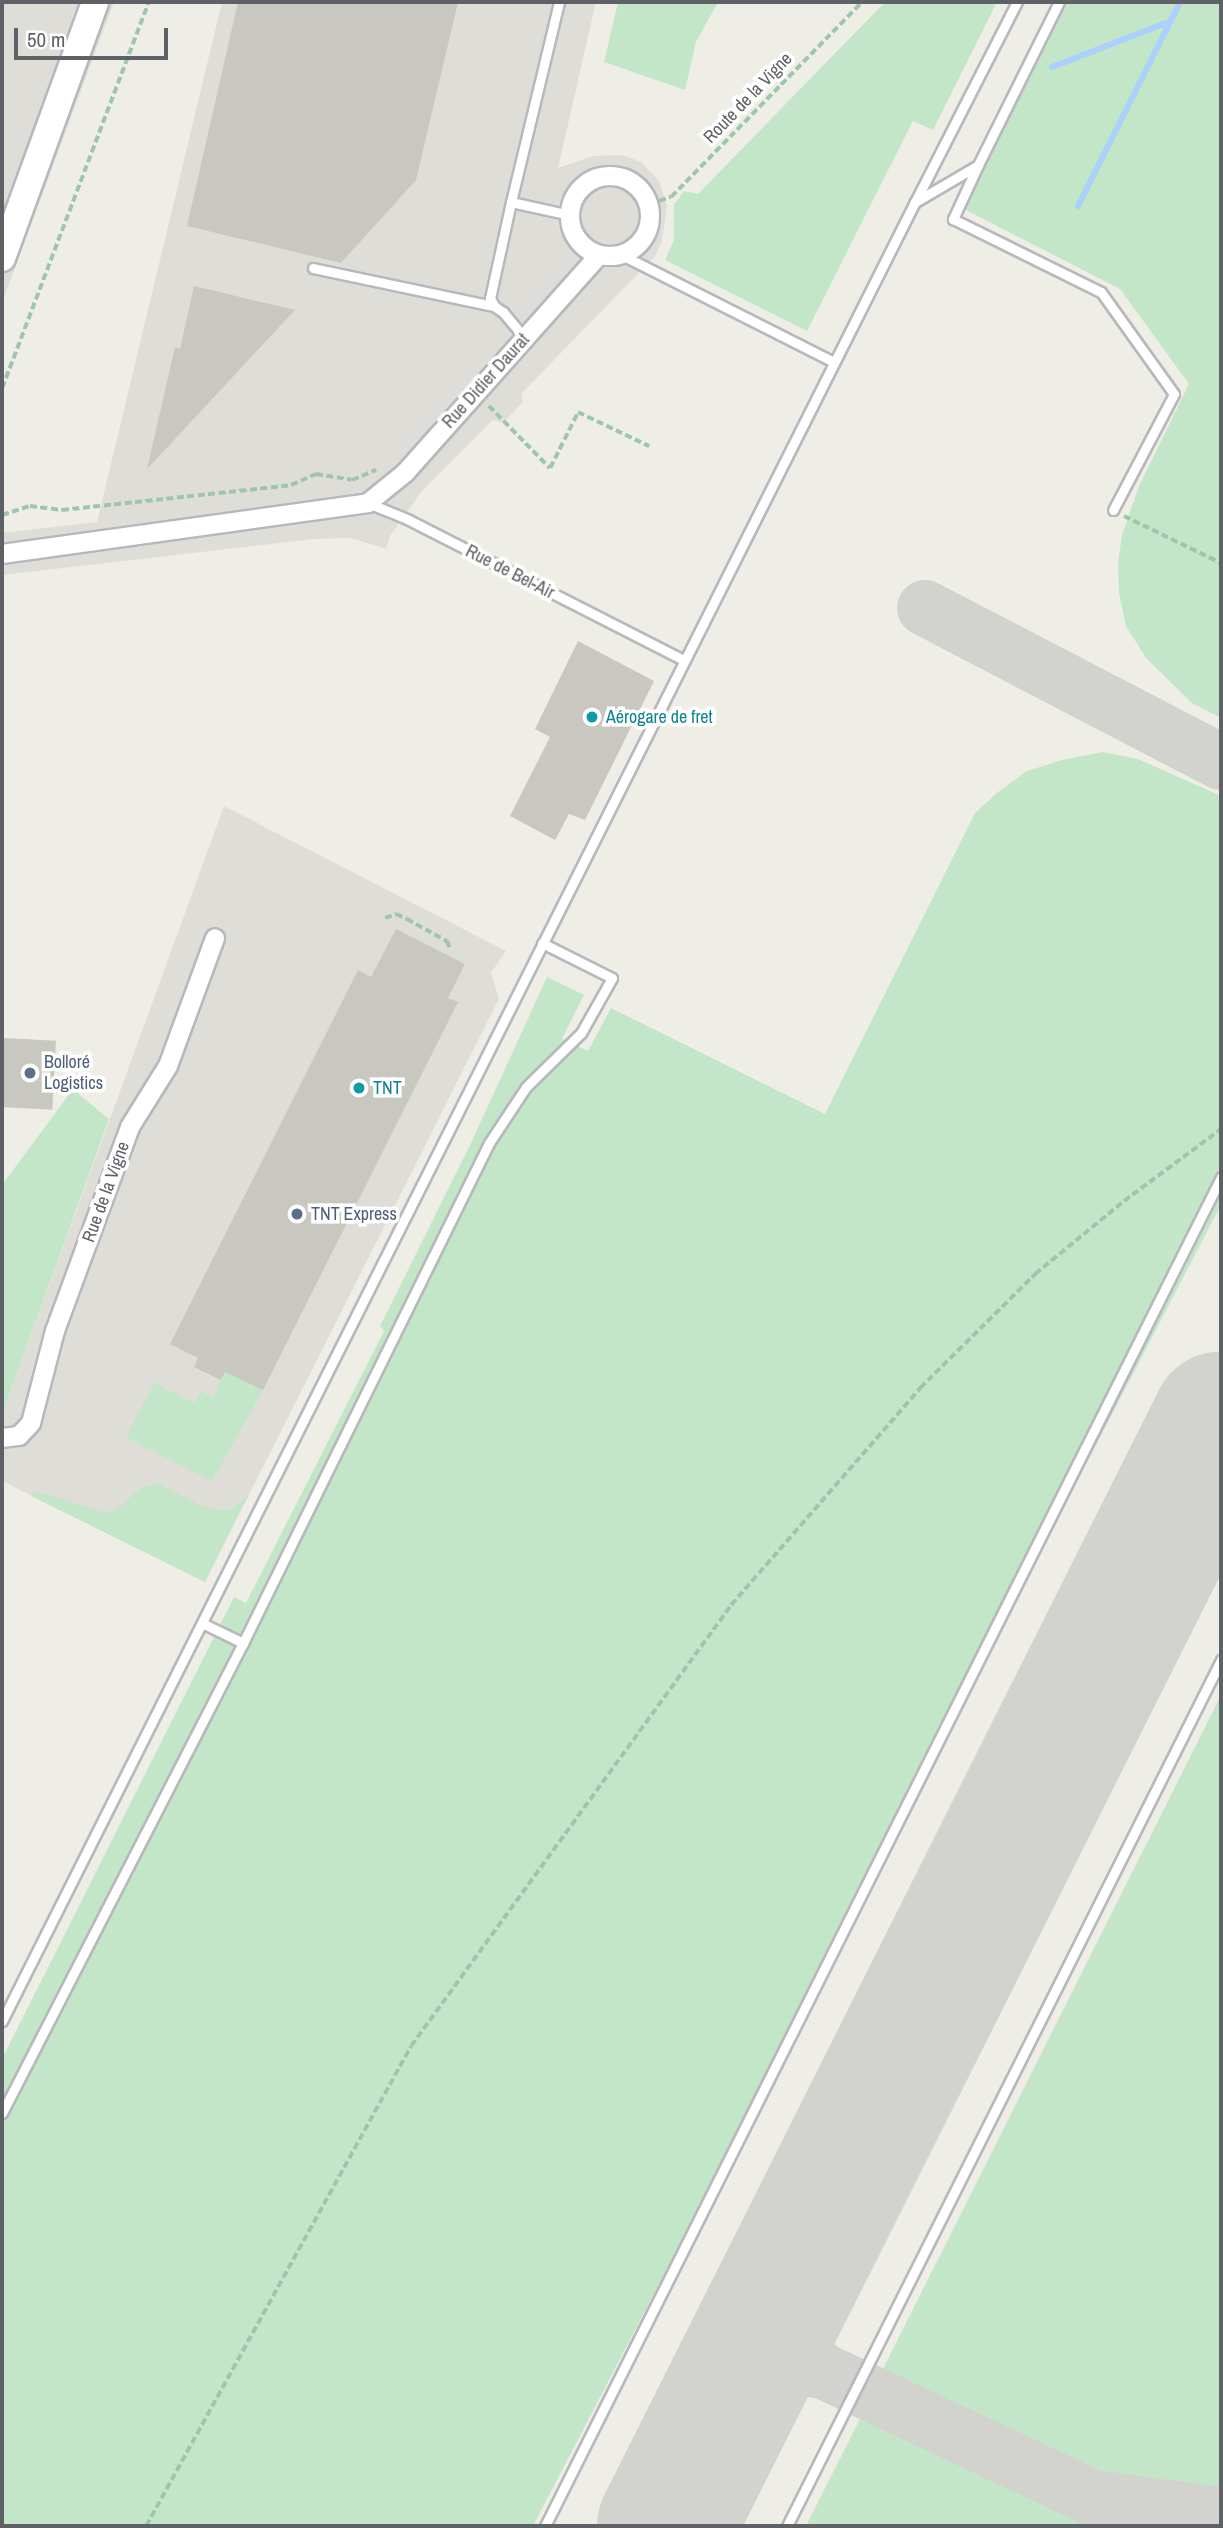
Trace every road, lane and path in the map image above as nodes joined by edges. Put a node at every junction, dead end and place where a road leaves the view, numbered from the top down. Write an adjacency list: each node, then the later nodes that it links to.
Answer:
1 (95, 2): 14 (street)
2 (149, 2): 19 (path)
3 (559, 2): 8 (lane)
4 (862, 2): 10 (path, Route de la Vigne)
5 (1017, 2): 9 (lane)
6 (1059, 2): 7 (lane)
7 (978, 165): 9 (lane); 24 (lane)
8 (511, 202): 11 (lane); 16 (lane)
9 (915, 202): 18 (lane)
10 (649, 204): 11 (street); 12 (street)
11 (570, 215): 13 (street)
12 (620, 254): 13 (street); 18 (lane)
13 (599, 255): 17 (street, Rue Didier Daurat)
14 (2, 258)
15 (313, 268): 16 (lane)
16 (494, 306): 17 (lane)
17 (524, 337): 20 (street, Rue Didier Daurat)
18 (834, 362): 28 (lane)
19 (2, 388)
20 (475, 393): 21 (path); 22 (street, Rue Didier Daurat)
21 (649, 446)
22 (405, 473): 23 (street, Rue Didier Daurat); 25 (path)
23 (368, 503): 26 (street); 28 (lane, Rue de Bel-Air)
24 (1113, 510): 27 (path)
25 (2, 515)
26 (2, 554)
27 (1221, 563)
28 (684, 660): 31 (lane)
29 (385, 918): 32 (path)
30 (215, 938): 35 (street, Rue de la Vigne)
31 (542, 943): 36 (lane); 37 (lane)
32 (451, 950)
33 (1221, 1129): 41 (path)
34 (1221, 1177): 42 (lane)
35 (2, 1438)
36 (202, 1623): 37 (lane); 39 (lane)
37 (243, 1643): 40 (lane)
38 (1221, 1660): 43 (lane)
39 (2, 2021)
40 (2, 2113)
41 (146, 2526)
42 (545, 2526)
43 (787, 2526)

